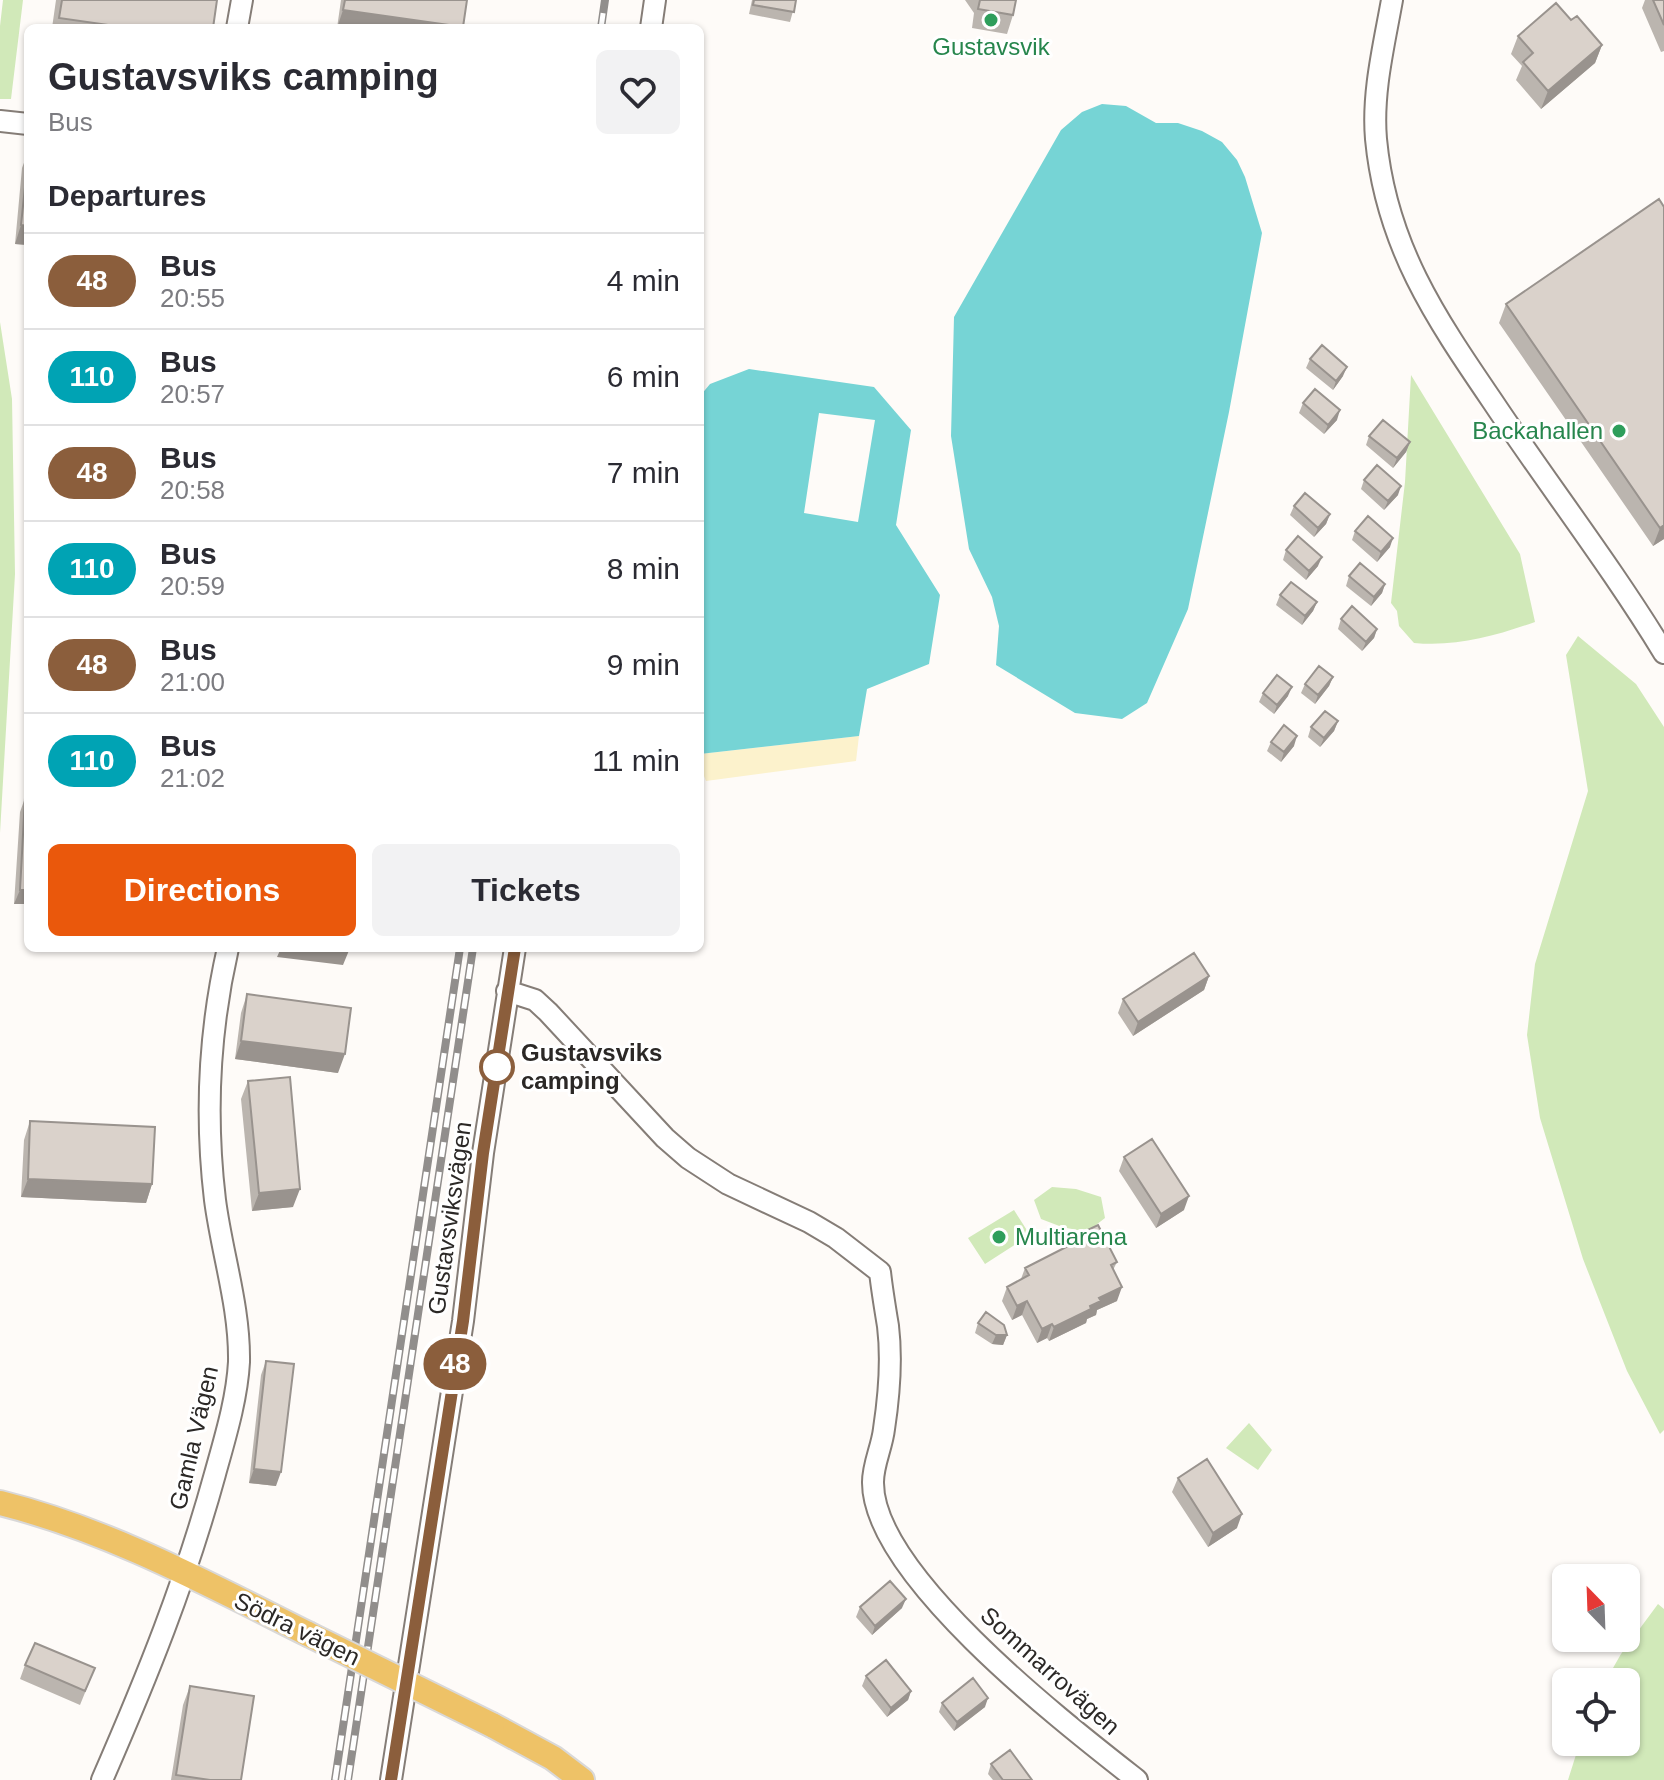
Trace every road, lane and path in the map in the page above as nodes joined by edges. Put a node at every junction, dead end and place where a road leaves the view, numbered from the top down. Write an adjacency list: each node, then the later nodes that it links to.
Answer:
1 (242, 0): 4 (street)
2 (655, 0): 5 (street)
3 (1392, 0): 8 (street)
4 (238, 24)
5 (652, 24)
6 (0, 121): 7 (street)
7 (24, 124)
8 (1626, 591): 9 (street); 10 (street)
9 (1664, 635)
10 (1664, 653)
11 (227, 952): 15 (street, Gamla Vägen)
12 (514, 952): 13 (street, Gustavsviksvägen)
13 (507, 991): 17 (street, Gustavsviksvägen); 19 (street, Sommarrovägen)
14 (0, 1503): 15 (main road, Södra vägen)
15 (186, 1572): 16 (street, Gamla Vägen); 18 (main road, Södra vägen, bridge)
16 (102, 1780)
17 (391, 1780)
18 (582, 1780)
19 (1137, 1780)

